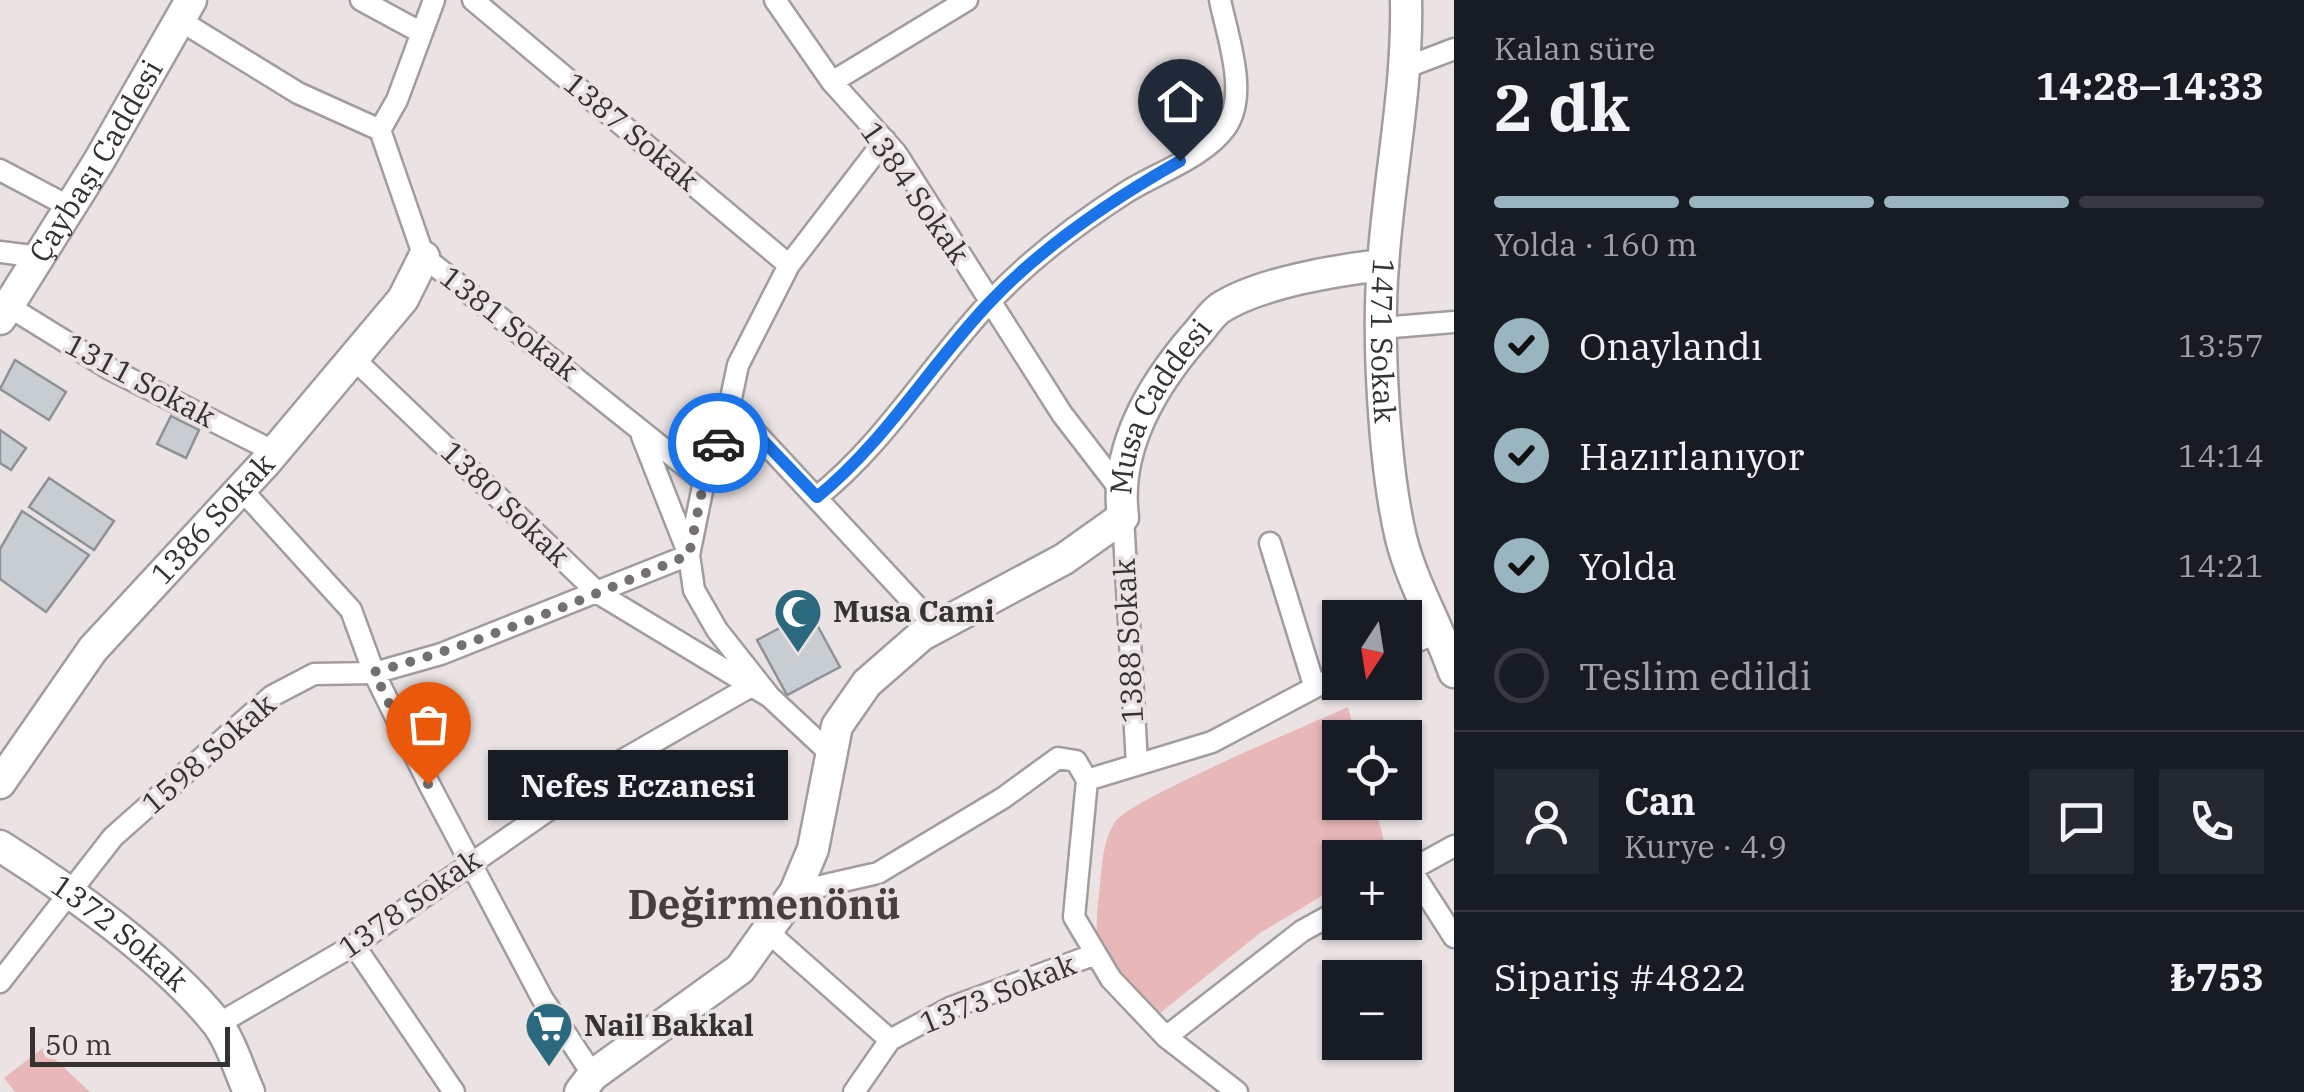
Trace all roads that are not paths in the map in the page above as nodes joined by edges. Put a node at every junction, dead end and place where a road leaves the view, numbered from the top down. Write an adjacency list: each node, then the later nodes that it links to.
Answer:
1 (361, 0): 9 (street)
2 (434, 0): 9 (street)
3 (473, 0): 21 (street, 1387 Sokak)
4 (775, 0): 12 (street, 1384 Sokak)
5 (967, 0): 12 (street)
6 (1220, 0): 22 (street)
7 (1406, 0): 11 (street, 1471 Sokak)
8 (186, 11): 13 (street); 16 (street, Çaybaşı Caddesi)
9 (420, 32): 13 (street)
10 (1454, 48): 11 (street)
11 (1407, 67): 20 (street, 1471 Sokak)
12 (832, 82): 14 (street, 1384 Sokak)
13 (380, 130): 19 (street, 1381 Sokak)
14 (885, 140): 21 (street); 22 (street, 1384 Sokak)
15 (0, 170): 16 (street)
16 (68, 206): 18 (street, Çaybaşı Caddesi)
17 (0, 252): 18 (street)
18 (40, 257): 23 (street, Çaybaşı Caddesi)
19 (424, 257): 26 (street, 1386 Sokak); 28 (street, 1381 Sokak)
20 (1383, 264): 25 (street, 1471 Sokak); 33 (street, Musa Caddesi)
21 (789, 265): 27 (street)
22 (990, 302): 32 (street); 33 (street, 1384 Sokak)
23 (4, 312): 29 (street, 1311 Sokak)
24 (1454, 322): 25 (street)
25 (1381, 328): 38 (street, 1471 Sokak)
26 (353, 358): 29 (street, 1386 Sokak); 36 (street, 1380 Sokak)
27 (726, 422): 30 (street); 32 (street)
28 (641, 432): 30 (street, 1381 Sokak); 35 (street, 1381 Sokak)
29 (274, 452): 31 (street, 1386 Sokak)
30 (704, 481): 35 (street)
31 (241, 488): 40 (street); 48 (street, 1386 Sokak)
32 (817, 497): 37 (street)
33 (1121, 503): 37 (street, Musa Caddesi); 46 (street, 1388 Sokak)
34 (1270, 543): 43 (street)
35 (689, 555): 36 (street, 1598 Sokak); 44 (street, 1380 Sokak)
36 (598, 592): 40 (street, 1598 Sokak); 44 (street, 1380 Sokak)
37 (936, 627): 45 (street, Musa Caddesi)
38 (1440, 632): 39 (street); 41 (street, 1471 Sokak)
39 (1422, 639)
40 (374, 672): 51 (street); 54 (street, 1598 Sokak)
41 (1454, 672)
42 (1322, 682): 43 (street)
43 (1314, 685): 46 (street)
44 (762, 691): 45 (street, 1380 Sokak); 51 (street, 1378 Sokak)
45 (831, 754): 55 (street, Musa Caddesi)
46 (1137, 764): 47 (street)
47 (1087, 780): 55 (street); 60 (street)
48 (0, 783)
49 (0, 846): 54 (street, 1372 Sokak)
50 (1454, 846): 52 (street)
51 (470, 861): 59 (street, 1378 Sokak); 65 (street)
52 (1422, 863)
53 (1422, 891): 58 (street)
54 (72, 892): 61 (street, 1598 Sokak); 62 (street, 1372 Sokak)
55 (795, 892): 57 (street, Musa Caddesi)
56 (1322, 920): 63 (street)
57 (767, 931): 64 (street, 1373 Sokak); 65 (street, Musa Caddesi)
58 (1454, 937)
59 (354, 945): 62 (street, 1378 Sokak); 67 (street)
60 (1093, 955): 63 (street); 64 (street, 1373 Sokak)
61 (0, 982)
62 (218, 1024): 66 (street, 1372 Sokak)
63 (1166, 1037): 69 (street)
64 (890, 1040): 68 (street)
65 (586, 1084)
66 (249, 1092)
67 (454, 1092)
68 (854, 1092)
69 (1237, 1092)

